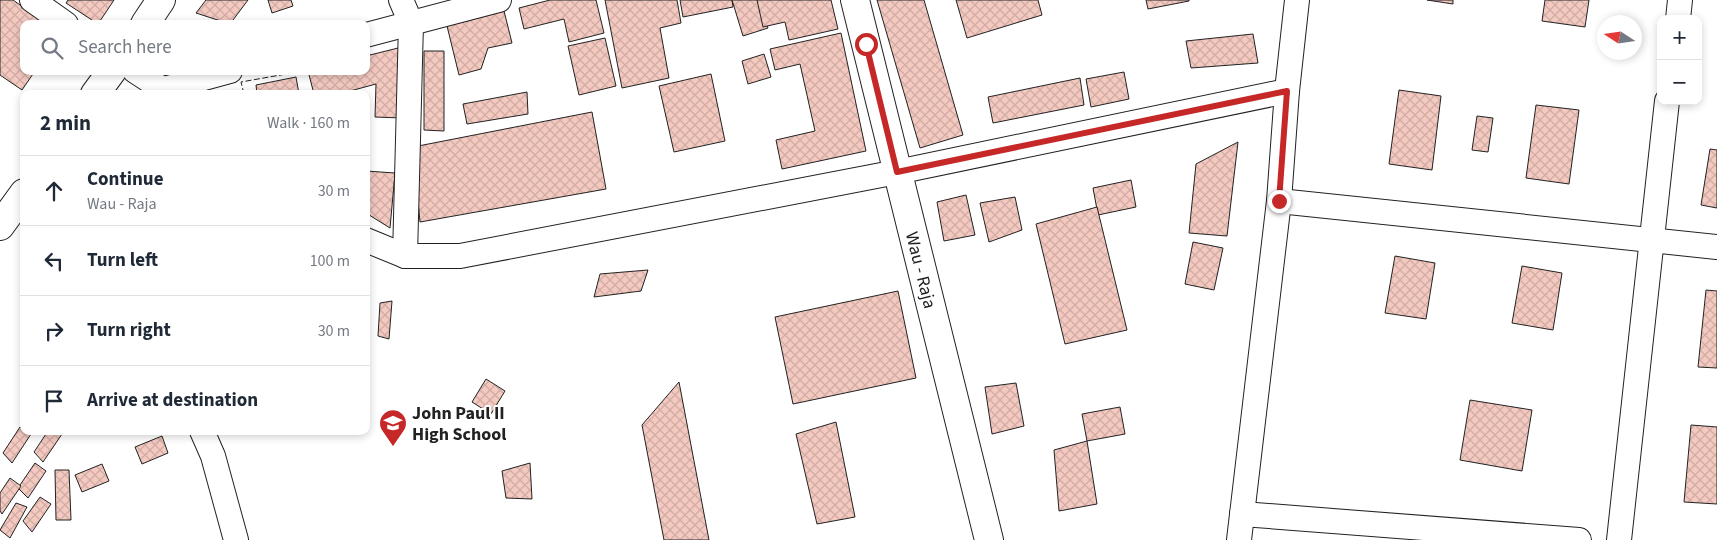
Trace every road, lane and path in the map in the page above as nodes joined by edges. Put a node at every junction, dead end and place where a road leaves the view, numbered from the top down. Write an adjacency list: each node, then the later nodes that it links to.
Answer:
1 (32, 0): 9 (street)
2 (161, 0): 10 (main road)
3 (401, 0): 11 (street)
4 (499, 0): 11 (street)
5 (855, 0): 21 (main road, Wau - Raja)
6 (1297, 0): 19 (street)
7 (1680, 0): 8 (street)
8 (1678, 15)
9 (60, 20)
10 (148, 20)
11 (411, 23): 12 (street); 26 (street)
12 (370, 34)
13 (109, 75): 16 (main road)
14 (141, 75): 17 (street)
15 (217, 75): 18 (street)
16 (98, 90)
17 (165, 90)
18 (170, 90)
19 (1287, 91): 21 (street); 22 (street)
20 (1667, 105): 23 (street)
21 (897, 172): 26 (street); 30 (main road, Wau - Raja)
22 (1279, 201): 23 (street); 28 (street)
23 (1650, 241): 25 (street); 33 (street)
24 (370, 242): 26 (street)
25 (1717, 247)
26 (405, 256)
27 (204, 435): 29 (street)
28 (1242, 514): 31 (street); 32 (street)
29 (236, 540)
30 (989, 540)
31 (1239, 540)
32 (1579, 540)
33 (1619, 540)

